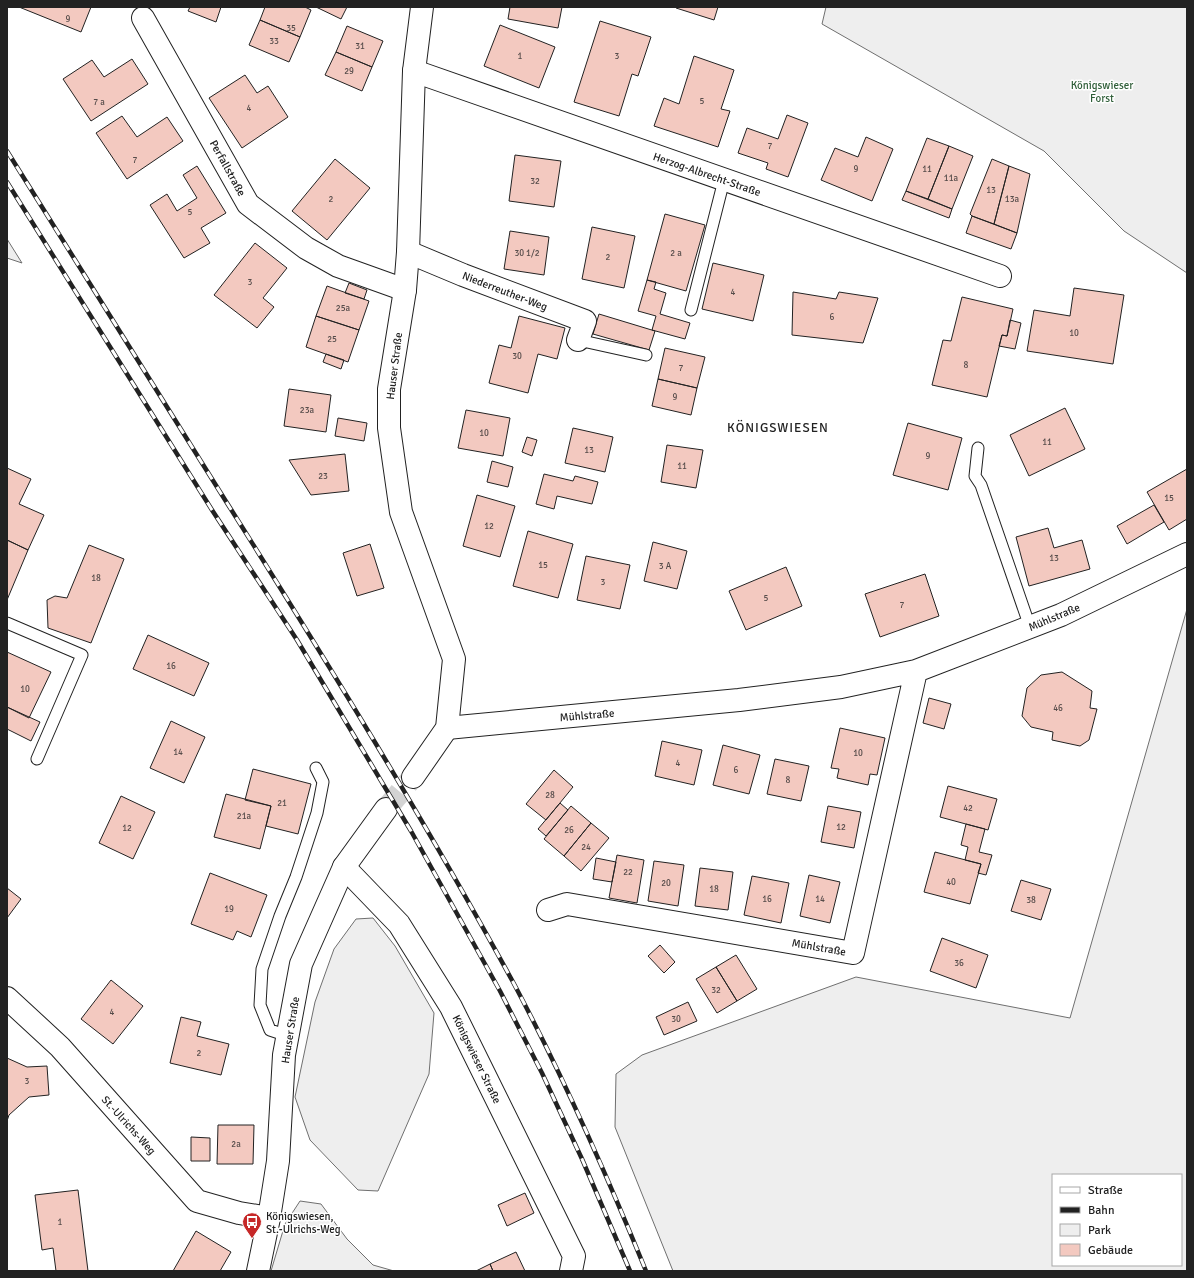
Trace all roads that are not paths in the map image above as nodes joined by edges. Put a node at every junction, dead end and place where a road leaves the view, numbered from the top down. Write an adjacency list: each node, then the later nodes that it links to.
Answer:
1 (419, 8): 3 (street, Hauser Straße)
2 (143, 18): 7 (street, Perfallstraße)
3 (414, 71): 4 (street, Herzog-Albrecht-Straße); 5 (street, Hauser Straße)
4 (724, 180): 6 (street, Herzog-Albrecht-Straße); 8 (lane)
5 (408, 252): 7 (street, Hauser Straße); 9 (street, Niederreuther-Weg)
6 (1000, 276)
7 (405, 290): 16 (street, Hauser Straße)
8 (691, 310)
9 (578, 340): 10 (lane)
10 (646, 355)
11 (978, 448): 14 (lane)
12 (1187, 554): 14 (street, Mühlstraße)
13 (7, 623): 17 (lane)
14 (1030, 628): 15 (street, Mühlstraße)
15 (916, 671): 16 (street, Mühlstraße); 22 (street, Mühlstraße)
16 (447, 728): 19 (street, Hauser Straße)
17 (37, 759)
18 (316, 768): 24 (lane)
19 (412, 777)
20 (386, 810): 21 (street, Hauser Straße)
21 (344, 867): 24 (street, Hauser Straße); 27 (street, Königswieser Straße)
22 (548, 910)
23 (7, 998): 25 (street, St.-Ulrichs-Weg)
24 (288, 1036): 25 (street, Hauser Straße)
25 (269, 1218): 26 (street, Hauser Straße)
26 (258, 1271)
27 (571, 1271)

